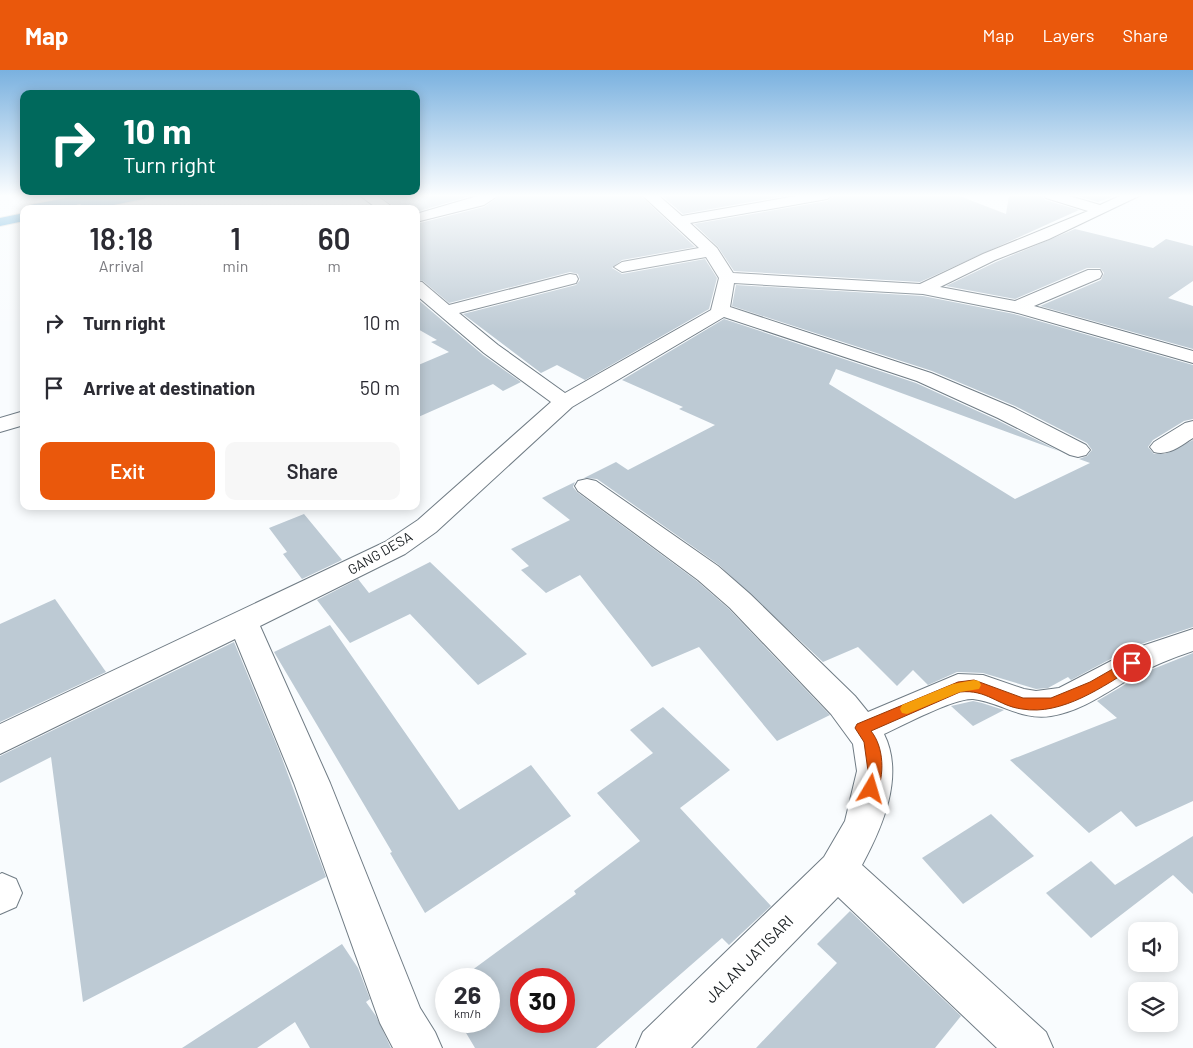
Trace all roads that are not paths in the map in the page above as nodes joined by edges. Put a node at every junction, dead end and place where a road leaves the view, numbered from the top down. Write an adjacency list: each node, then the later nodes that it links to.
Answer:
1 (700, 241): 3 (street)
2 (1028, 241): 9 (street)
3 (711, 251): 4 (street); 6 (street)
4 (622, 268)
5 (1094, 274): 10 (street)
6 (727, 278): 9 (street); 11 (street)
7 (570, 279): 12 (street)
8 (420, 289): 12 (street)
9 (924, 289): 10 (street)
10 (1017, 307): 13 (street)
11 (720, 310): 14 (street, GANG DESA); 19 (street)
12 (445, 311): 14 (street)
13 (1193, 356)
14 (564, 402): 21 (street, GANG DESA)
15 (20, 419): 16 (street)
16 (0, 425)
17 (1193, 428): 18 (street)
18 (1162, 447)
19 (1078, 450)
20 (587, 486): 23 (street, JALAN JATISARI)
21 (243, 622): 24 (street, GANG DESA); 26 (street)
22 (1193, 640): 23 (street)
23 (862, 728): 25 (street, JALAN JATISARI)
24 (0, 740)
25 (838, 870): 27 (street, JALAN JATISARI); 28 (street)
26 (419, 1048)
27 (660, 1048)
28 (1030, 1048)

